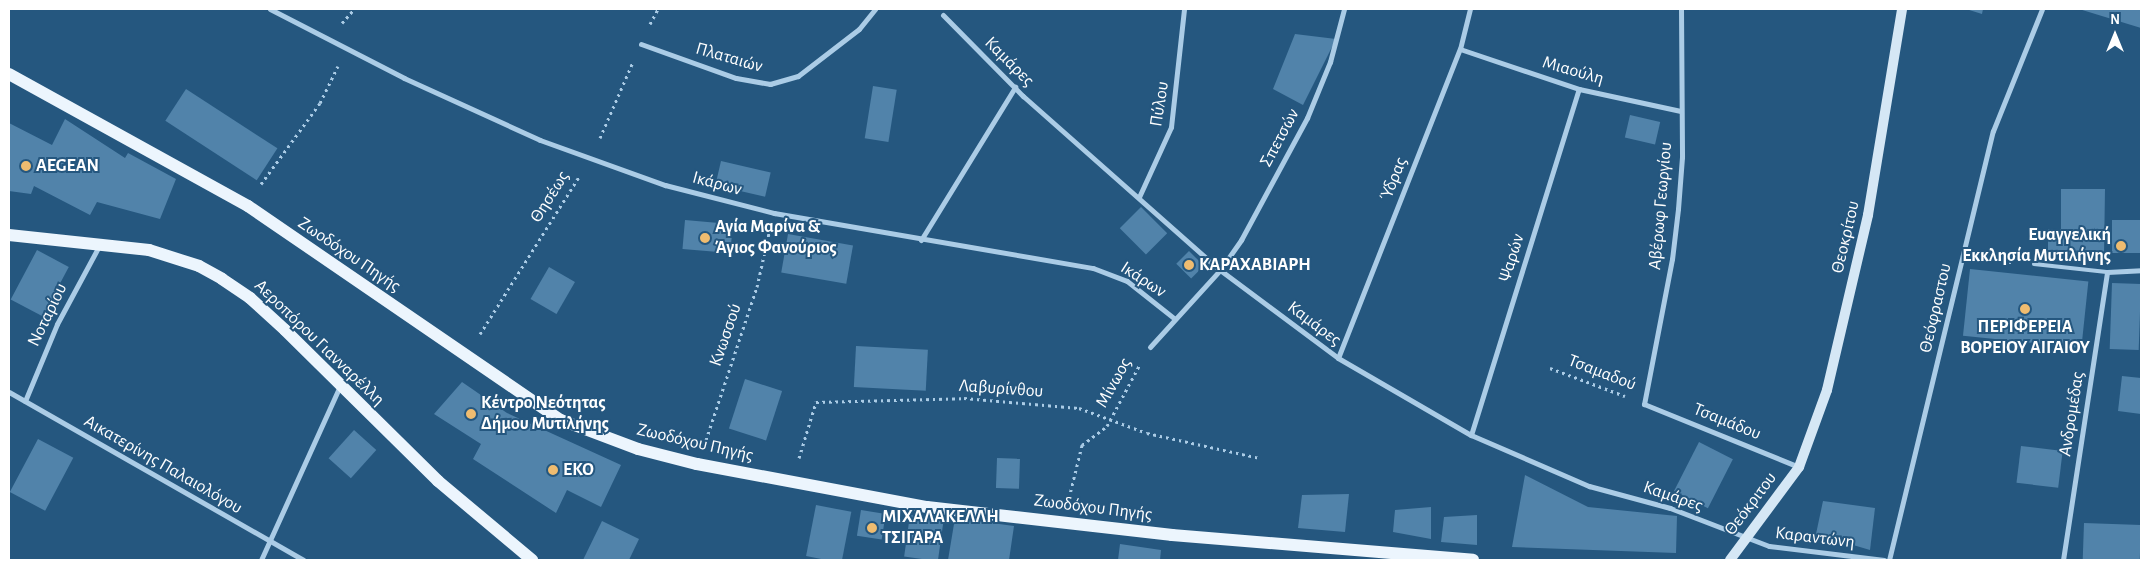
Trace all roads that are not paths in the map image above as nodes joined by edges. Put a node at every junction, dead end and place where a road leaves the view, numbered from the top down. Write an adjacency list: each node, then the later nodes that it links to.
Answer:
1 (270, 9): 18 (street, Ικάρων)
2 (875, 9): 10 (street, Πλαταιών)
3 (1184, 9): 16 (street, Πύλου)
4 (1344, 9): 21 (street, Σπετσών)
5 (1470, 9): 11 (street, Ύδρας)
6 (1681, 9): 15 (street, Αβέρωφ Γεωργίου)
7 (1902, 9): 32 (street, Θεοκρίτου)
8 (2042, 9): 41 (street, Θεόφραστου)
9 (943, 15): 13 (street, Καμάρες)
10 (641, 44)
11 (1460, 50): 14 (street, Μιαούλη); 26 (street, Ύδρας)
12 (9, 74): 38 (main road, Ζωοδόχου Πηγής)
13 (1014, 87): 16 (street, Καμάρες); 18 (street)
14 (1579, 89): 15 (street, Μιαούλη); 31 (street, Ψαρών)
15 (1681, 110): 30 (street, Αβέρωφ Γεωργίου)
16 (1139, 197): 21 (street, Καμάρες)
17 (9, 235): 19 (main road, Αεροπόρου Γιανναρέλλη)
18 (921, 240): 24 (street, Ικάρων)
19 (101, 243): 27 (main road, Αεροπόρου Γιανναρέλλη); 29 (street, Νοταρίου)
20 (2034, 264): 23 (lane)
21 (1220, 270): 24 (street, Μίνωος); 26 (street, Καμάρες)
22 (2141, 270): 23 (street)
23 (2107, 272): 42 (street, Ανδρομέδας)
24 (1175, 319): 25 (street, Μίνωος)
25 (1150, 347)
26 (1338, 358): 31 (street, Καμάρες)
27 (340, 386): 34 (street); 35 (main road, Αεροπόρου Γιανναρέλλη)
28 (9, 392): 29 (street, Αικατερίνης Παλαιολόγου)
29 (25, 401): 34 (street, Αικατερίνης Παλαιολόγου)
30 (1644, 404): 32 (street, Τσαμάδου)
31 (1471, 434): 33 (street, Καμάρες)
32 (1799, 467): 33 (street, Θεόκριτου)
33 (1743, 539): 39 (street, Θεόκριτου); 40 (street, Καραντώνη)
34 (269, 542): 36 (street); 37 (street, Αικατερίνης Παλαιολόγου)
35 (529, 559)
36 (261, 560)
37 (304, 560)
38 (1473, 560)
39 (1730, 560)
40 (1884, 560)
41 (1889, 560)
42 (2063, 560)

